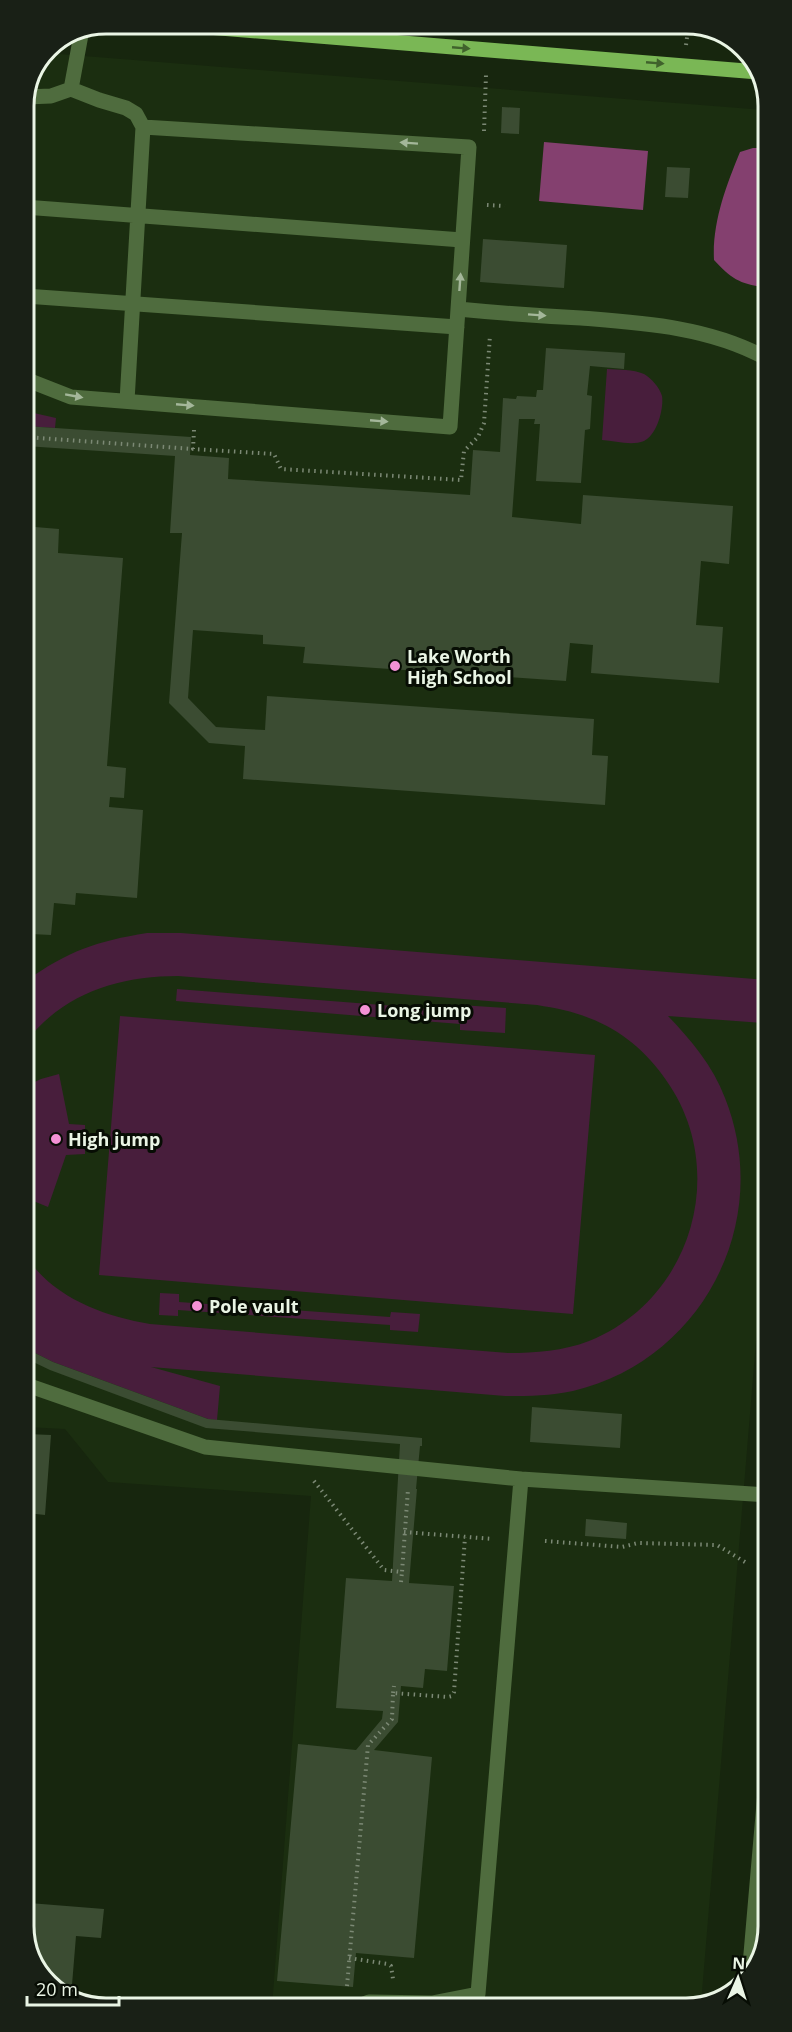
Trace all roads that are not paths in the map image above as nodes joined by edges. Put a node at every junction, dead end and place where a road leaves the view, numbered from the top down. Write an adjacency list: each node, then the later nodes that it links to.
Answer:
1 (297, 34): 3 (main road, one-way to 3)
2 (80, 40): 4 (street)
3 (748, 71)
4 (71, 89): 5 (street); 6 (street)
5 (36, 97)
6 (143, 127): 8 (street); 9 (street, one-way to 6)
7 (35, 208): 8 (street)
8 (137, 217): 9 (street); 11 (street)
9 (462, 240): 12 (street, one-way to 9)
10 (35, 297): 11 (street)
11 (132, 303): 13 (street); 16 (street)
12 (458, 309): 13 (street); 14 (street, one-way to 14)
13 (457, 327): 16 (street, one-way to 13)
14 (758, 355)
15 (35, 383): 16 (street, one-way to 16)
16 (127, 401)
17 (34, 1388): 18 (street)
18 (521, 1479): 19 (street); 22 (street)
19 (758, 1494)
20 (758, 1873): 21 (street)
21 (751, 1955)
22 (460, 1998)

